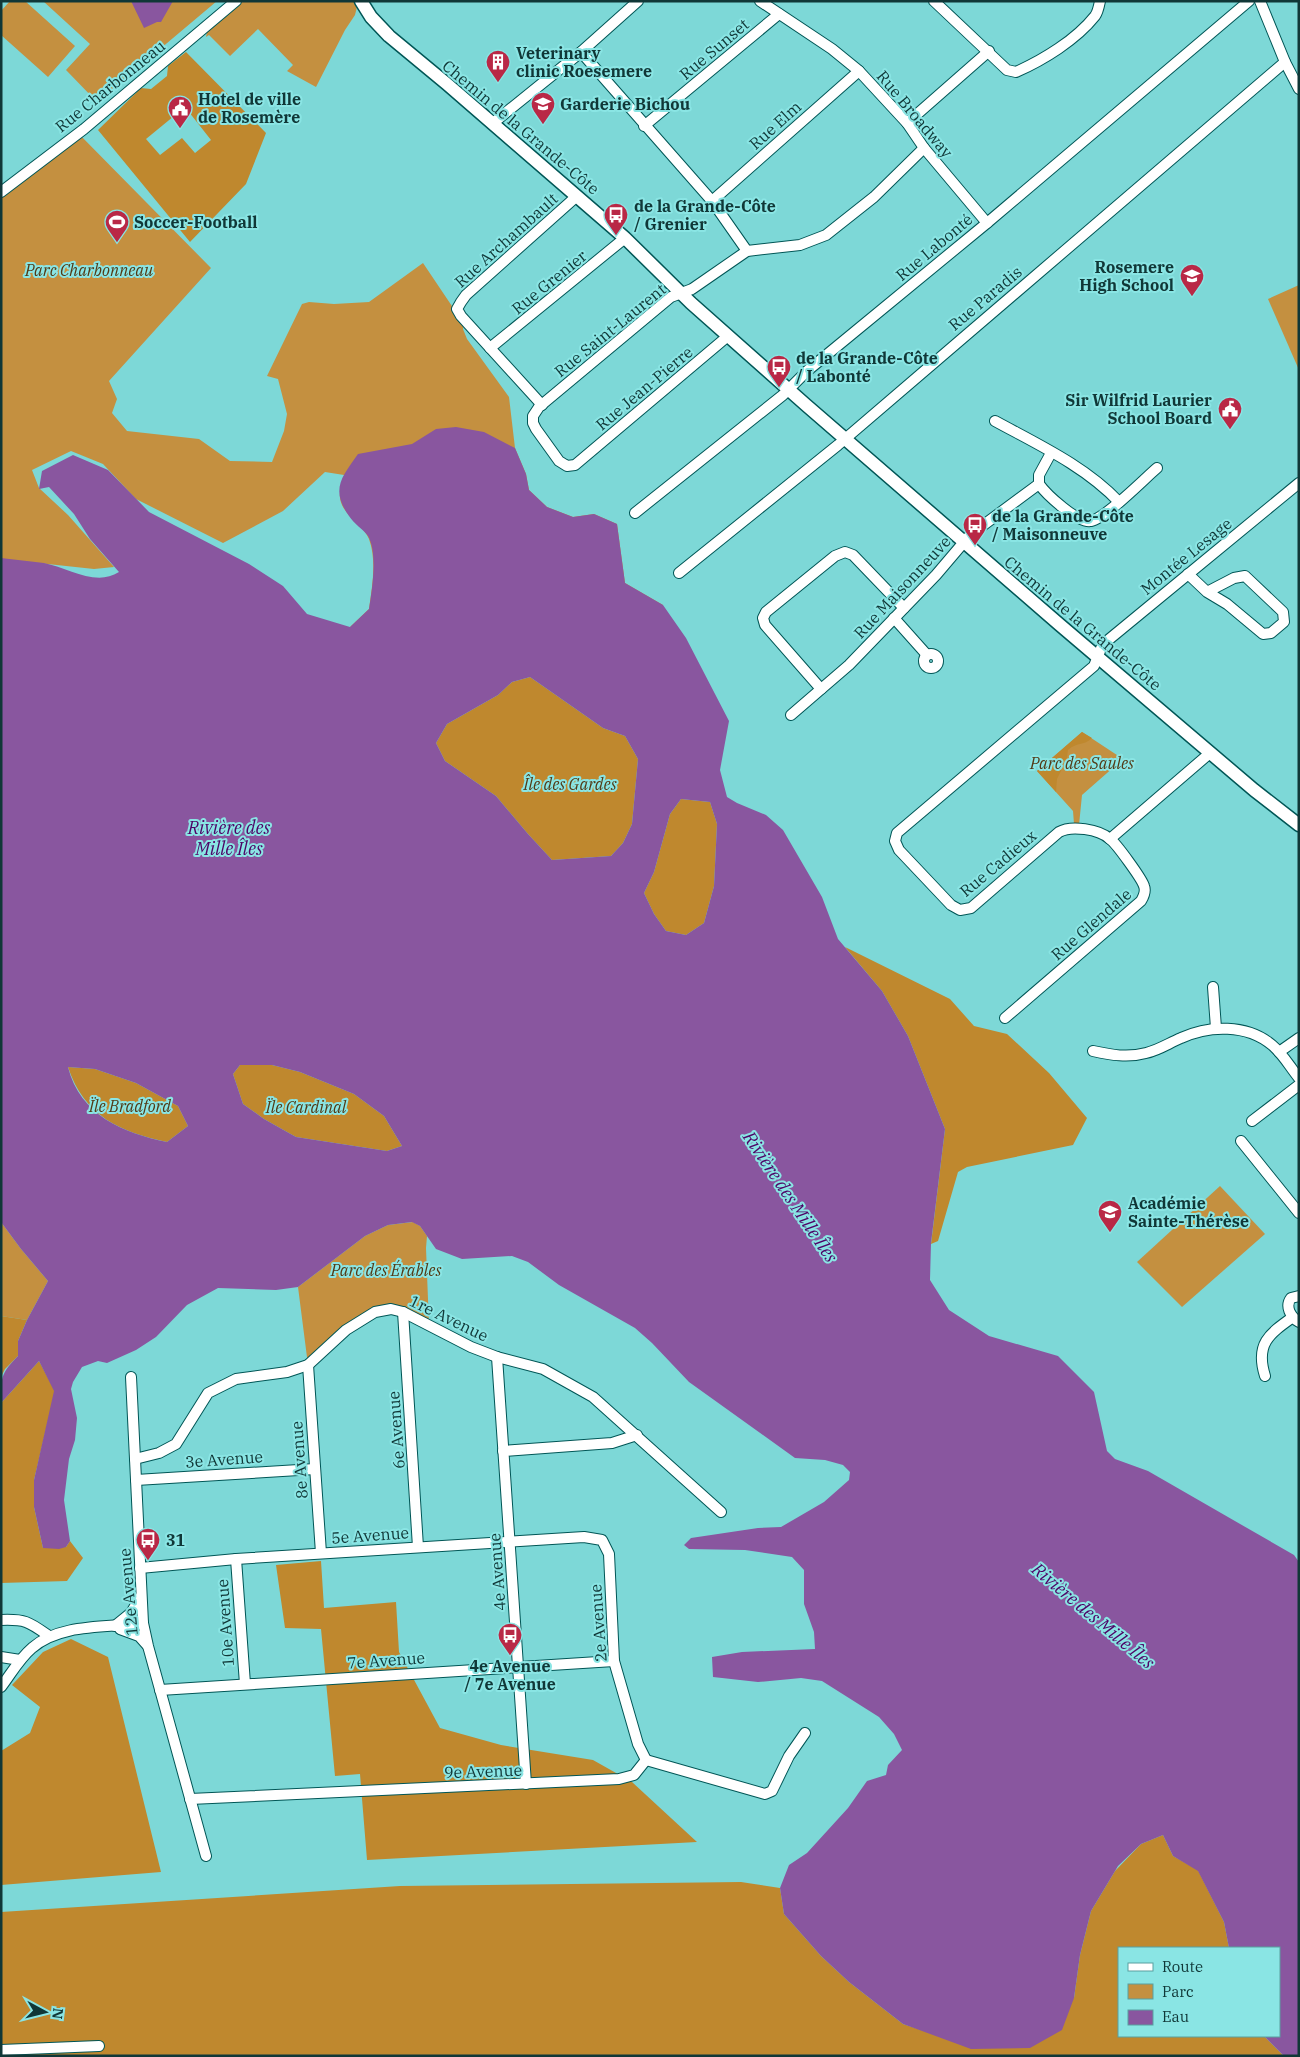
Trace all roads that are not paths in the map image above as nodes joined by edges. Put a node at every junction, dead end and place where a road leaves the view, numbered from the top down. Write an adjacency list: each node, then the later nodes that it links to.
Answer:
1 (236, 1): 19 (street, Rue Charbonneau)
2 (362, 1): 15 (main road, Chemin de la Grande-Côte)
3 (638, 1): 11 (street)
4 (760, 1): 9 (street, Rue Broadway)
5 (934, 1): 10 (street)
6 (1100, 1): 10 (street)
7 (1249, 1): 22 (street, Rue Labonté)
8 (1260, 1): 12 (street)
9 (779, 14): 13 (street, Rue Broadway); 17 (street, Rue Sunset)
10 (989, 51): 16 (street)
11 (581, 52): 15 (street); 17 (street)
12 (1285, 62): 14 (street); 31 (street, Rue Paradis)
13 (859, 71): 16 (street, Rue Broadway); 21 (street, Rue Elm)
14 (1299, 89)
15 (493, 123): 20 (main road, Chemin de la Grande-Côte)
16 (907, 123): 18 (street, Rue Broadway)
17 (644, 126): 21 (street)
18 (924, 148): 22 (street, Rue Broadway); 24 (street, Rue Saint-Laurent)
19 (1, 192)
20 (577, 196): 23 (main road, Chemin de la Grande-Côte); 27 (street, Rue Archambault)
21 (712, 201): 24 (street)
22 (986, 223): 28 (street, Rue Labonté)
23 (625, 238): 25 (main road, Chemin de la Grande-Côte); 27 (street, Rue Grenier)
24 (747, 251): 25 (street, Rue Saint-Laurent)
25 (681, 294): 26 (main road, Chemin de la Grande-Côte); 29 (street, Rue Saint-Laurent)
26 (728, 336): 28 (main road, Chemin de la Grande-Côte); 29 (street, Rue Jean-Pierre)
27 (490, 348): 29 (street)
28 (788, 389): 31 (main road, Chemin de la Grande-Côte); 37 (street, Rue Labonté)
29 (542, 405)
30 (995, 421): 32 (street)
31 (844, 438): 38 (main road, Chemin de la Grande-Côte); 39 (street, Rue Paradis)
32 (1051, 453): 34 (street); 36 (street)
33 (1157, 468): 36 (street)
34 (1038, 484): 36 (street); 38 (street, Rue Maisonneuve)
35 (1298, 487): 40 (street, Montée Lesage)
36 (1119, 502)
37 (635, 513)
38 (964, 543): 42 (street, Rue Maisonneuve); 45 (main road, Chemin de la Grande-Côte)
39 (679, 573)
40 (1188, 574): 41 (street); 45 (street, Montée Lesage)
41 (1207, 592): 41 (street)
42 (904, 608): 43 (street, Rue Maisonneuve); 46 (street)
43 (894, 618): 44 (street); 46 (street, Rue Maisonneuve)
44 (927, 656)
45 (1098, 657): 48 (main road, Chemin de la Grande-Côte); 50 (street, Rue Cadieux)
46 (820, 689): 47 (street, Rue Maisonneuve)
47 (791, 716)
48 (1210, 753): 49 (main road, Chemin de la Grande-Côte); 50 (street)
49 (1299, 825)
50 (1110, 839): 52 (street, Rue Glendale)
51 (1213, 987): 53 (street)
52 (1005, 1018)
53 (1216, 1028): 55 (street); 56 (street)
54 (1299, 1038): 56 (street)
55 (1093, 1050)
56 (1279, 1052): 57 (street)
57 (1299, 1078)
58 (1299, 1085): 59 (street)
59 (1252, 1121)
60 (1241, 1141): 61 (street)
61 (1299, 1213)
62 (1299, 1296): 64 (street)
63 (403, 1312): 65 (street, 1re Avenue); 66 (street, 1re Avenue); 77 (street, 6e Avenue)
64 (1296, 1320): 67 (street)
65 (497, 1357): 69 (street, 1re Avenue); 70 (street, 4e Avenue)
66 (308, 1365): 71 (street, 1re Avenue); 72 (street, 8e Avenue)
67 (1265, 1376)
68 (131, 1377): 71 (street, 12e Avenue)
69 (636, 1436): 70 (street); 74 (street, 1re Avenue)
70 (504, 1451): 76 (street, 4e Avenue)
71 (135, 1459): 73 (street, 12e Avenue)
72 (315, 1469): 73 (street, 3e Avenue); 78 (street, 8e Avenue)
73 (136, 1480): 80 (street, 12e Avenue)
74 (721, 1512)
75 (602, 1540): 76 (street, 5e Avenue); 89 (street, 2e Avenue)
76 (510, 1541): 77 (street, 5e Avenue); 90 (street, 4e Avenue)
77 (418, 1547): 78 (street, 5e Avenue)
78 (321, 1554): 79 (street, 5e Avenue)
79 (236, 1559): 80 (street, 5e Avenue); 91 (street, 10e Avenue)
80 (140, 1568): 81 (street, 12e Avenue)
81 (142, 1595): 83 (street, 12e Avenue); 84 (street)
82 (1, 1620): 85 (street)
83 (143, 1623): 84 (street); 86 (street, 12e Avenue)
84 (114, 1627): 85 (street); 86 (street)
85 (48, 1636): 88 (street)
86 (148, 1646): 93 (street, 12e Avenue)
87 (1, 1657): 88 (street)
88 (20, 1660): 92 (street)
89 (614, 1660): 90 (street, 7e Avenue); 95 (street, 2e Avenue)
90 (518, 1667): 91 (street, 7e Avenue); 96 (street, 4e Avenue)
91 (245, 1684): 93 (street, 7e Avenue)
92 (1, 1687)
93 (160, 1690): 97 (street, 12e Avenue)
94 (805, 1733): 95 (street)
95 (646, 1760): 96 (street, 9e Avenue)
96 (526, 1784): 97 (street, 9e Avenue)
97 (190, 1799): 98 (street, 12e Avenue)
98 (206, 1856)
99 (99, 2046): 100 (street)
100 (1, 2050)

